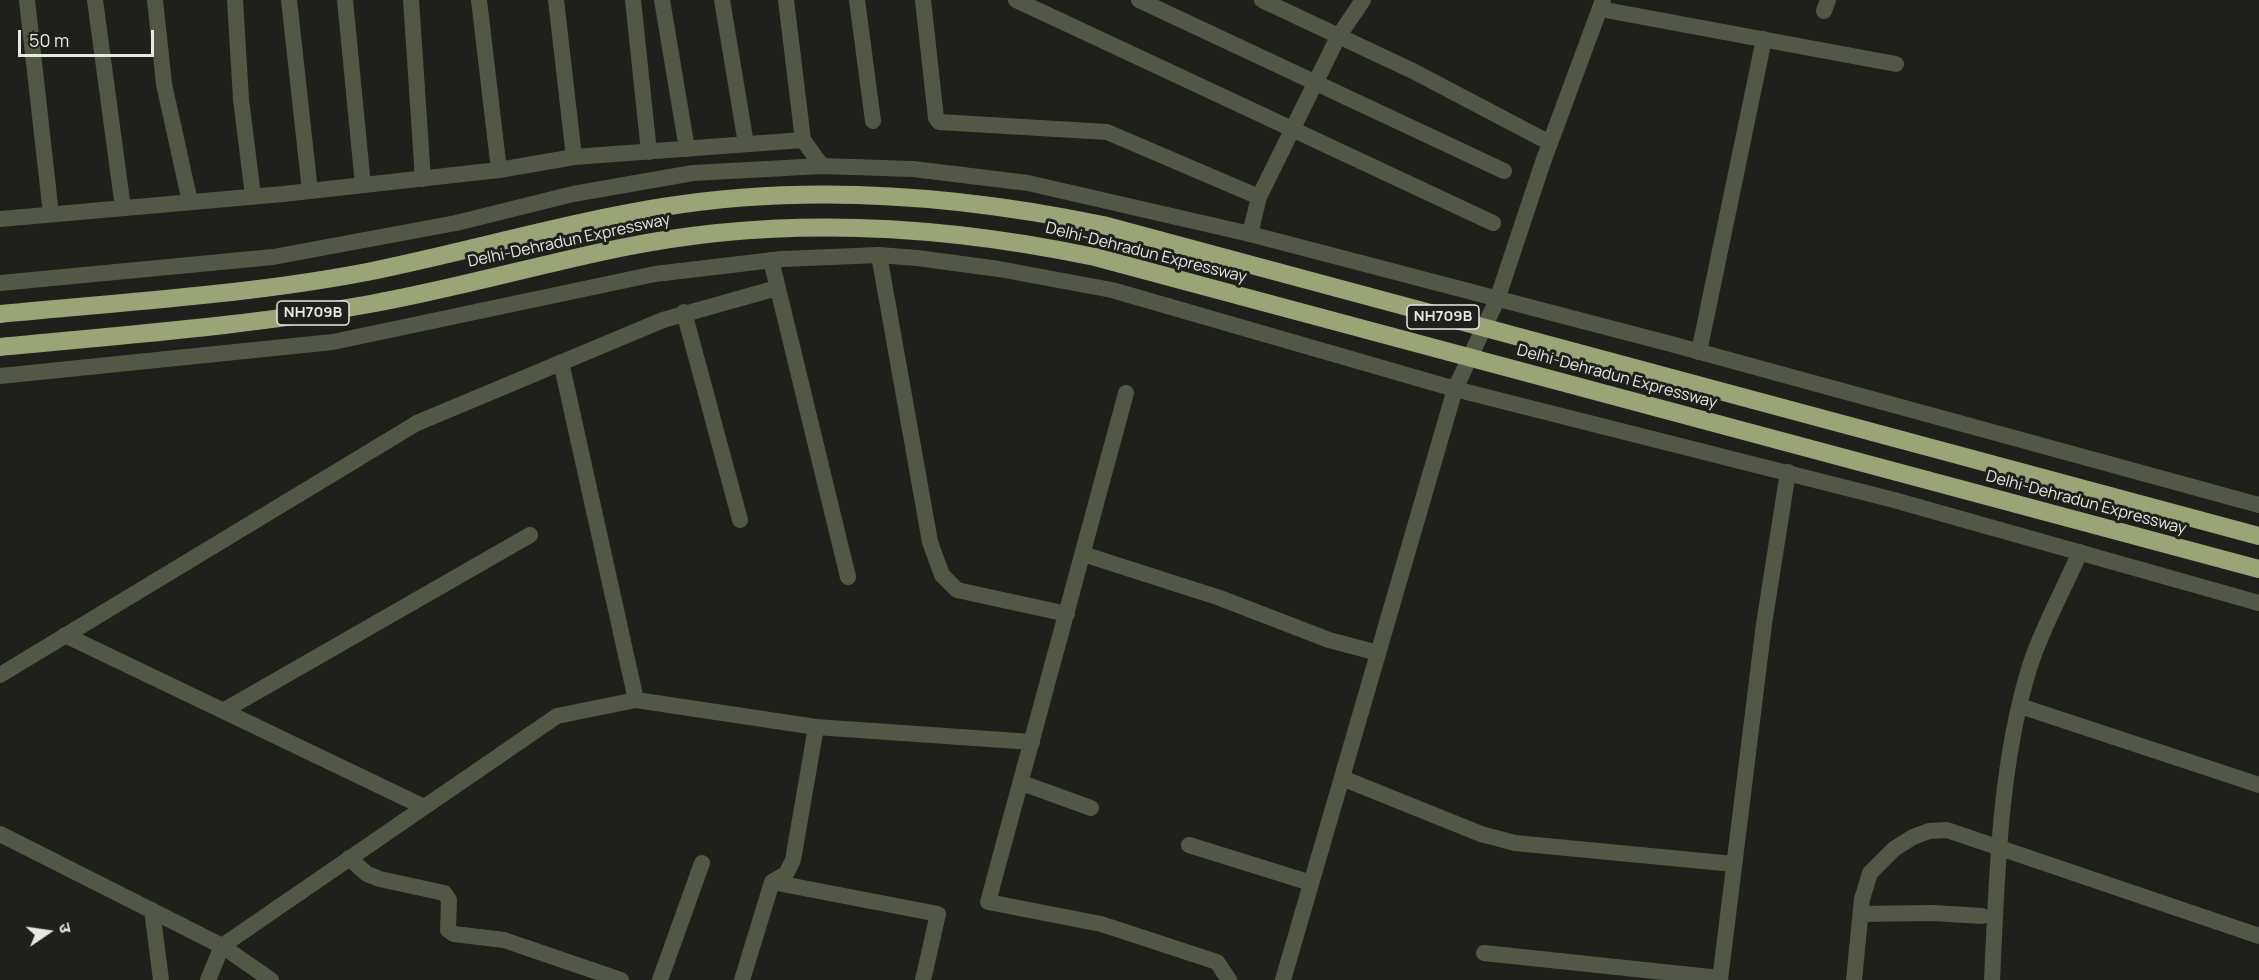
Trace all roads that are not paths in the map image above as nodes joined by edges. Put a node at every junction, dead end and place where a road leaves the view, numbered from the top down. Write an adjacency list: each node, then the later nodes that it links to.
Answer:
1 (27, 0): 43 (street)
2 (95, 0): 42 (street)
3 (156, 0): 41 (street)
4 (235, 0): 39 (street)
5 (289, 0): 38 (street)
6 (345, 0): 37 (street)
7 (411, 0): 36 (street)
8 (480, 0): 34 (street)
9 (556, 0): 32 (street)
10 (633, 0): 31 (street)
11 (662, 0): 30 (street)
12 (722, 0): 29 (street)
13 (786, 0): 27 (street)
14 (858, 0): 25 (street)
15 (923, 0): 40 (street)
16 (1016, 0): 26 (street)
17 (1139, 0): 24 (street)
18 (1262, 0): 21 (street)
19 (1363, 0): 21 (street)
20 (1601, 5): 22 (street); 28 (street)
21 (1338, 37): 24 (street); 28 (street)
22 (1764, 39): 23 (street); 55 (street)
23 (1896, 64)
24 (1315, 83): 26 (street); 35 (street)
25 (873, 121)
26 (1293, 130): 40 (street); 45 (street)
27 (803, 140): 29 (street); 33 (street)
28 (1550, 143): 51 (street)
29 (746, 144): 30 (street)
30 (687, 149): 31 (street)
31 (649, 152): 32 (street)
32 (574, 157): 34 (street)
33 (822, 166): 46 (street); 49 (street)
34 (499, 170): 36 (street)
35 (1504, 171)
36 (423, 179): 37 (street)
37 (363, 185): 38 (street)
38 (310, 191): 39 (street)
39 (253, 196): 41 (street)
40 (1259, 197): 46 (street)
41 (190, 202): 42 (street)
42 (123, 207): 43 (street)
43 (51, 214): 44 (street)
44 (0, 219)
45 (1493, 223)
46 (1250, 234): 51 (street)
47 (879, 255): 48 (street); 58 (street); 70 (street)
48 (771, 260): 50 (street); 57 (street)
49 (0, 283)
50 (777, 288): 52 (street); 68 (street)
51 (1497, 300): 55 (street); 58 (street)
52 (684, 312): 56 (street); 62 (street)
53 (0, 315): 64 (highway, Delhi-Dehradun Expressway / NH709B)
54 (0, 347): 67 (highway, Delhi-Dehradun Expressway / NH709B)
55 (1699, 352): 61 (street)
56 (561, 362): 71 (street); 74 (street)
57 (0, 376)
58 (1455, 389): 60 (street); 72 (street)
59 (1126, 393): 66 (street)
60 (1788, 472): 65 (street); 89 (street)
61 (2259, 505)
62 (740, 520)
63 (530, 535): 76 (street)
64 (2259, 536)
65 (2080, 552): 69 (street); 75 (street)
66 (1083, 554): 70 (street); 72 (street)
67 (2259, 569)
68 (848, 577)
69 (2259, 603)
70 (1066, 614): 78 (street)
71 (65, 635): 73 (street); 76 (street)
72 (1378, 653): 79 (street)
73 (0, 675)
74 (636, 700): 77 (street); 82 (street)
75 (2020, 706): 81 (street); 86 (street)
76 (223, 711): 82 (street)
77 (816, 727): 78 (street); 90 (street)
78 (1032, 741): 80 (street)
79 (1342, 778): 89 (street); 91 (street)
80 (1022, 783): 83 (street); 106 (street)
81 (2259, 785)
82 (424, 807): 87 (street)
83 (1090, 808)
84 (0, 834): 92 (street)
85 (1189, 844): 91 (street)
86 (1999, 847): 93 (street); 95 (street); 109 (street)
87 (349, 858): 96 (street); 102 (street)
88 (702, 863): 103 (street)
89 (1734, 864): 98 (street)
90 (772, 882): 104 (street); 105 (street)
91 (1311, 883): 107 (street)
92 (152, 910): 96 (street); 99 (street)
93 (1862, 914): 94 (street); 108 (street)
94 (1982, 916)
95 (2259, 936)
96 (222, 945): 100 (street); 101 (street)
97 (1484, 953): 98 (street)
98 (1720, 979)
99 (161, 980)
100 (208, 980)
101 (271, 980)
102 (621, 980)
103 (660, 980)
104 (742, 980)
105 (922, 980)
106 (1229, 980)
107 (1283, 980)
108 (1854, 980)
109 (1992, 980)

